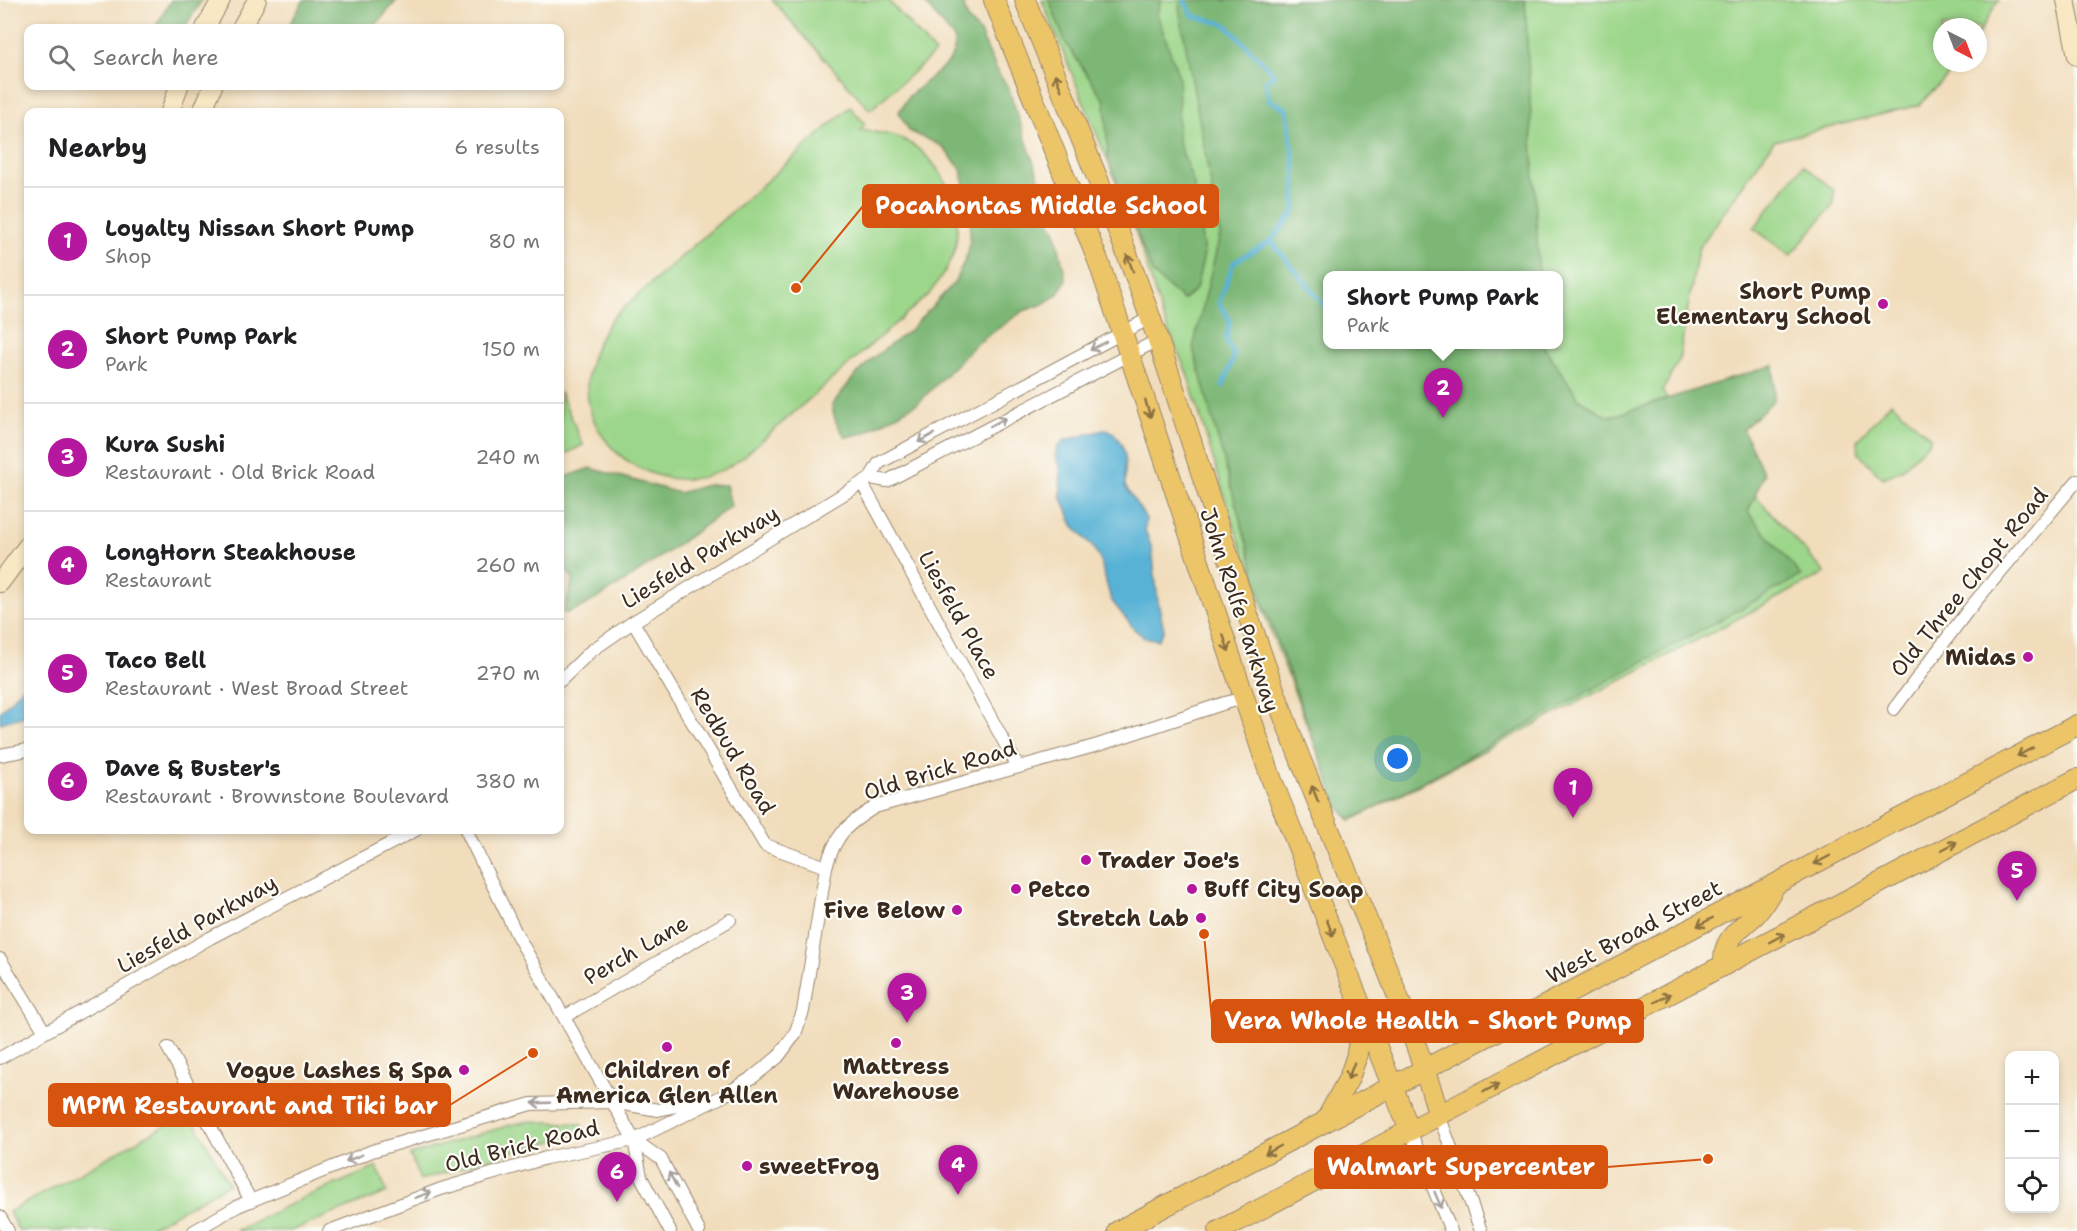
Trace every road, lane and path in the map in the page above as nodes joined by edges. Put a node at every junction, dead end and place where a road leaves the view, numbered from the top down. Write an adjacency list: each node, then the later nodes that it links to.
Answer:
1 (221, 0): 6 (main road)
2 (257, 0): 7 (main road)
3 (994, 0): 14 (main road, John Rolfe Parkway)
4 (1025, 0): 13 (main road, John Rolfe Parkway, one-way to 4)
5 (2066, 0): 8 (main road)
6 (207, 24)
7 (243, 24)
8 (2077, 56)
9 (178, 90): 11 (main road)
10 (211, 90): 12 (main road)
11 (171, 108)
12 (204, 108)
13 (1150, 318): 14 (street, Liesfeld Parkway); 15 (main road, John Rolfe Parkway)
14 (1123, 333): 16 (main road, John Rolfe Parkway); 17 (street, Liesfeld Parkway, one-way to 17)
15 (1158, 340): 16 (street, Liesfeld Parkway); 42 (main road, John Rolfe Parkway, one-way to 15)
16 (1130, 353): 17 (street, Liesfeld Parkway, one-way to 16); 23 (main road, John Rolfe Parkway, one-way to 23)
17 (866, 481): 21 (street, Liesfeld Parkway); 28 (street, Liesfeld Place)
18 (2077, 481): 24 (street, Old Three Chopt Road)
19 (24, 551): 20 (main road)
20 (0, 584)
21 (633, 622): 22 (street, Liesfeld Parkway); 32 (street, Redbud Road)
22 (564, 677)
23 (1244, 698): 28 (street, Old Brick Road); 37 (main road, John Rolfe Parkway, one-way to 37)
24 (1894, 710)
25 (2077, 725): 33 (main road, West Broad Street, one-way to 33)
26 (24, 751): 27 (street)
27 (0, 755)
28 (1018, 768): 32 (street, Old Brick Road)
29 (2077, 779): 36 (main road, one-way to 29)
30 (408, 834): 39 (street, Liesfeld Parkway)
31 (468, 834): 38 (street)
32 (826, 867): 44 (street, Old Brick Road)
33 (1775, 884): 36 (main road); 42 (main road, West Broad Street, one-way to 42)
34 (730, 920): 38 (street, Perch Lane)
35 (0, 959): 39 (street)
36 (1725, 965): 46 (main road, one-way to 36)
37 (1364, 1015): 43 (main road, John Rolfe Parkway); 47 (main road, one-way to 47)
38 (564, 1017): 45 (street)
39 (45, 1032): 41 (street, Liesfeld Parkway)
40 (168, 1048): 50 (street)
41 (0, 1058)
42 (1425, 1071): 43 (main road, West Broad Street); 46 (main road, John Rolfe Parkway)
43 (1393, 1088): 47 (main road, West Broad Street); 48 (main road, John Rolfe Parkway)
44 (723, 1096): 45 (street, Old Brick Road); 49 (street, Old Brick Road)
45 (612, 1102): 49 (street); 50 (street, Old Brick Road, one-way to 50)
46 (1439, 1115): 48 (main road); 60 (street, John Rolfe Parkway)
47 (1325, 1122): 57 (main road, West Broad Street, one-way to 57)
48 (1410, 1131): 58 (main road); 59 (street, John Rolfe Parkway, one-way to 59)
49 (634, 1140): 54 (street, Old Brick Road, one-way to 49); 55 (street); 56 (street, one-way to 49)
50 (251, 1201): 53 (street, Old Brick Road)
51 (0, 1217): 52 (street)
52 (8, 1231)
53 (194, 1231)
54 (329, 1231)
55 (670, 1231)
56 (699, 1231)
57 (1118, 1231)
58 (1219, 1231)
59 (1451, 1231)
60 (1481, 1231)

